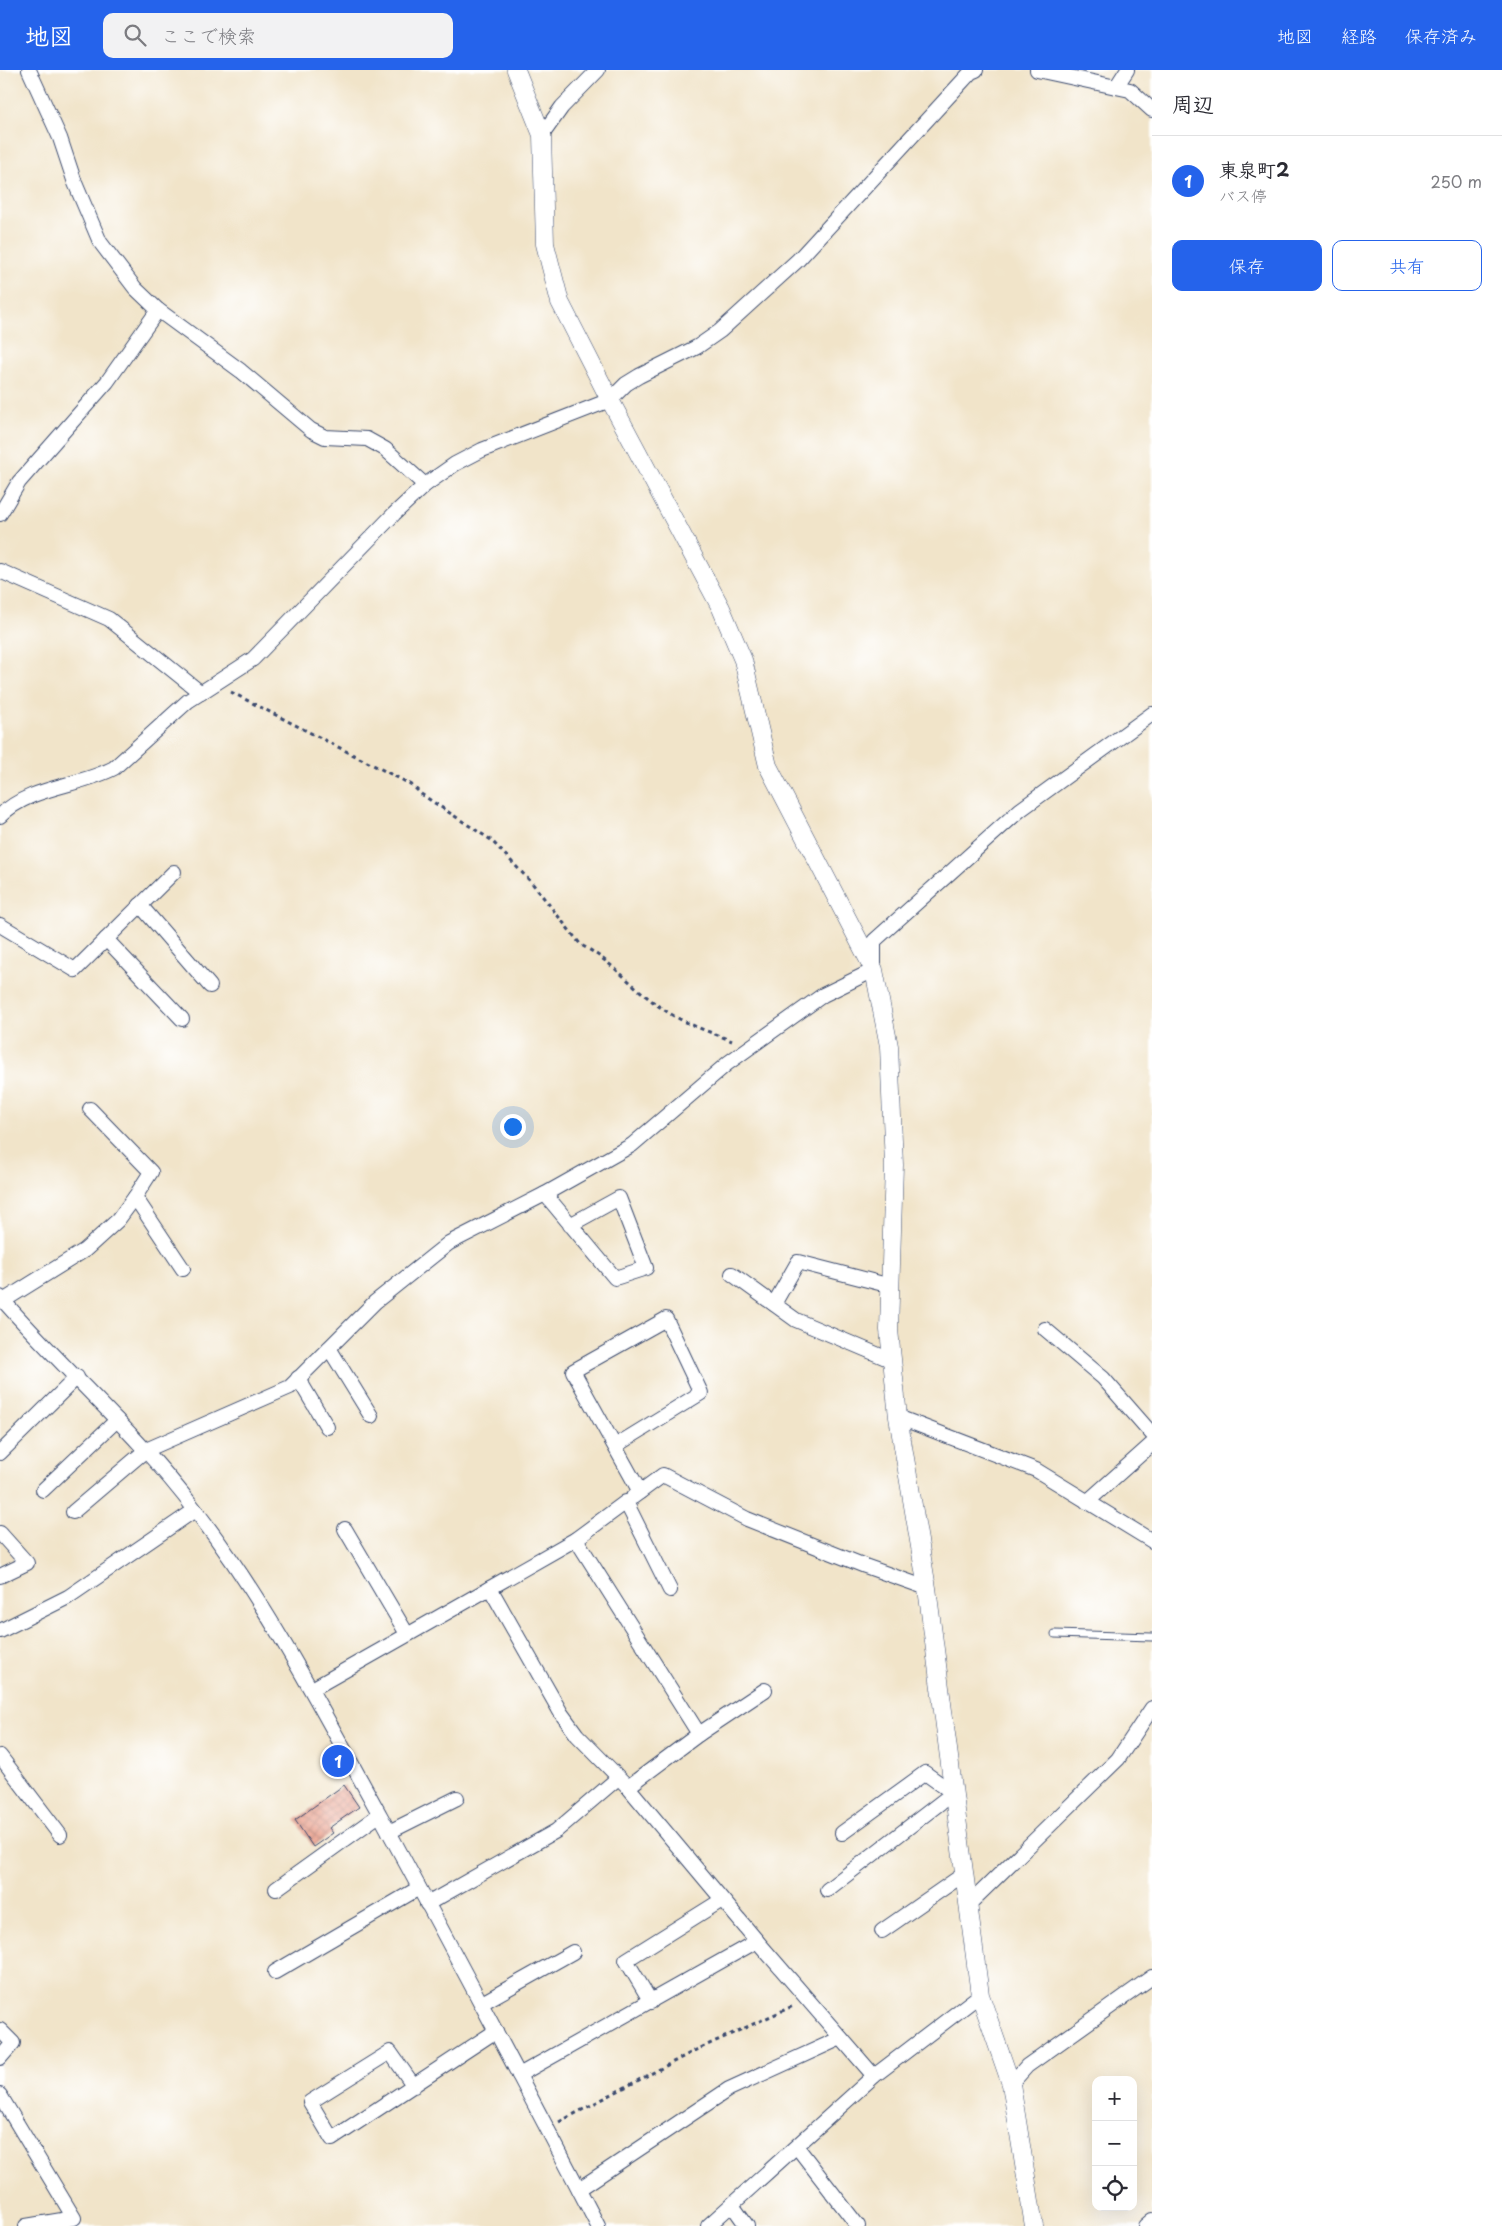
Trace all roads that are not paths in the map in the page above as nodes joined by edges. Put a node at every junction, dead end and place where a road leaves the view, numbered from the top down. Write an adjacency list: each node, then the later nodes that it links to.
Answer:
1 (29, 70): 10 (street)
2 (516, 70): 9 (street)
3 (598, 70): 9 (street)
4 (976, 70): 11 (street)
5 (1037, 70): 7 (street)
6 (1127, 70): 7 (street)
7 (1116, 87): 8 (street)
8 (1152, 110)
9 (542, 135): 11 (street)
10 (158, 310): 12 (street); 13 (street)
11 (610, 400): 12 (street); 22 (street)
12 (425, 485): 15 (street)
13 (0, 514)
14 (0, 572): 15 (street)
15 (201, 693): 17 (street)
16 (1152, 714): 22 (street)
17 (0, 816)
18 (174, 872): 19 (street)
19 (140, 905): 21 (street); 23 (street)
20 (0, 925): 21 (street)
21 (106, 939): 24 (street)
22 (874, 970): 26 (street); 31 (street)
23 (210, 986)
24 (182, 1019)
25 (90, 1109): 27 (street)
26 (545, 1194): 28 (street); 35 (street)
27 (135, 1197): 29 (street); 32 (street)
28 (570, 1225): 28 (street)
29 (183, 1269)
30 (732, 1274): 33 (street)
31 (891, 1286): 33 (street); 36 (street)
32 (2, 1299): 37 (street)
33 (774, 1304): 36 (street)
34 (1045, 1328): 43 (street)
35 (329, 1348): 38 (street); 39 (street)
36 (892, 1361): 40 (street)
37 (77, 1377): 41 (street); 47 (street)
38 (298, 1378): 42 (street); 46 (street)
39 (371, 1416)
40 (898, 1417): 51 (street); 60 (street)
41 (117, 1420): 46 (street); 48 (street)
42 (327, 1427)
43 (1152, 1434)
44 (1152, 1444): 51 (street)
45 (615, 1446): 45 (street); 49 (street)
46 (146, 1450): 52 (street); 53 (street)
47 (0, 1453)
48 (43, 1490)
49 (640, 1492): 50 (street); 60 (street)
50 (626, 1502): 56 (street); 61 (street)
51 (1087, 1502): 57 (street)
52 (196, 1510): 62 (street); 66 (street)
53 (73, 1512)
54 (345, 1529): 63 (street)
55 (0, 1533): 58 (street)
56 (576, 1540): 59 (street); 69 (street)
57 (1152, 1541)
58 (0, 1576)
59 (490, 1588): 63 (street); 71 (street)
60 (927, 1588): 72 (street)
61 (670, 1590)
62 (0, 1631)
63 (407, 1634): 66 (street)
64 (1055, 1634): 65 (lane)
65 (1152, 1637)
66 (312, 1689): 74 (street)
67 (765, 1690): 69 (street)
68 (1151, 1713): 84 (street)
69 (698, 1734): 71 (street)
70 (0, 1756): 77 (street)
71 (623, 1783): 82 (street); 83 (street)
72 (954, 1793): 76 (street); 78 (street); 81 (street)
73 (457, 1798): 75 (street)
74 (379, 1814): 75 (street); 80 (street)
75 (389, 1832): 79 (street)
76 (842, 1833)
77 (60, 1834)
78 (964, 1874): 84 (street); 85 (street)
79 (419, 1888): 83 (street); 88 (street)
80 (276, 1889)
81 (827, 1890)
82 (722, 1900): 86 (street); 91 (street)
83 (428, 1904): 92 (street)
84 (968, 1905): 90 (street)
85 (882, 1931)
86 (757, 1941): 91 (street); 95 (street)
87 (573, 1952): 92 (street)
88 (275, 1972)
89 (1152, 1977): 99 (street)
90 (980, 1995): 98 (street); 99 (street)
91 (651, 2002): 97 (street)
92 (482, 2003): 94 (street)
93 (0, 2030): 96 (street)
94 (496, 2031): 97 (street); 100 (street)
95 (841, 2038): 98 (street); 103 (street)
96 (0, 2058)
97 (519, 2076): 103 (street)
98 (874, 2076): 102 (street)
99 (1011, 2084): 111 (street)
100 (414, 2086): 100 (street)
101 (0, 2096): 106 (street)
102 (797, 2147): 104 (street); 110 (street)
103 (579, 2189): 107 (street)
104 (732, 2205): 108 (street); 109 (street)
105 (1152, 2220): 112 (street)
106 (26, 2226)
107 (598, 2226)
108 (708, 2226)
109 (747, 2226)
110 (858, 2226)
111 (1034, 2226)
112 (1145, 2226)

